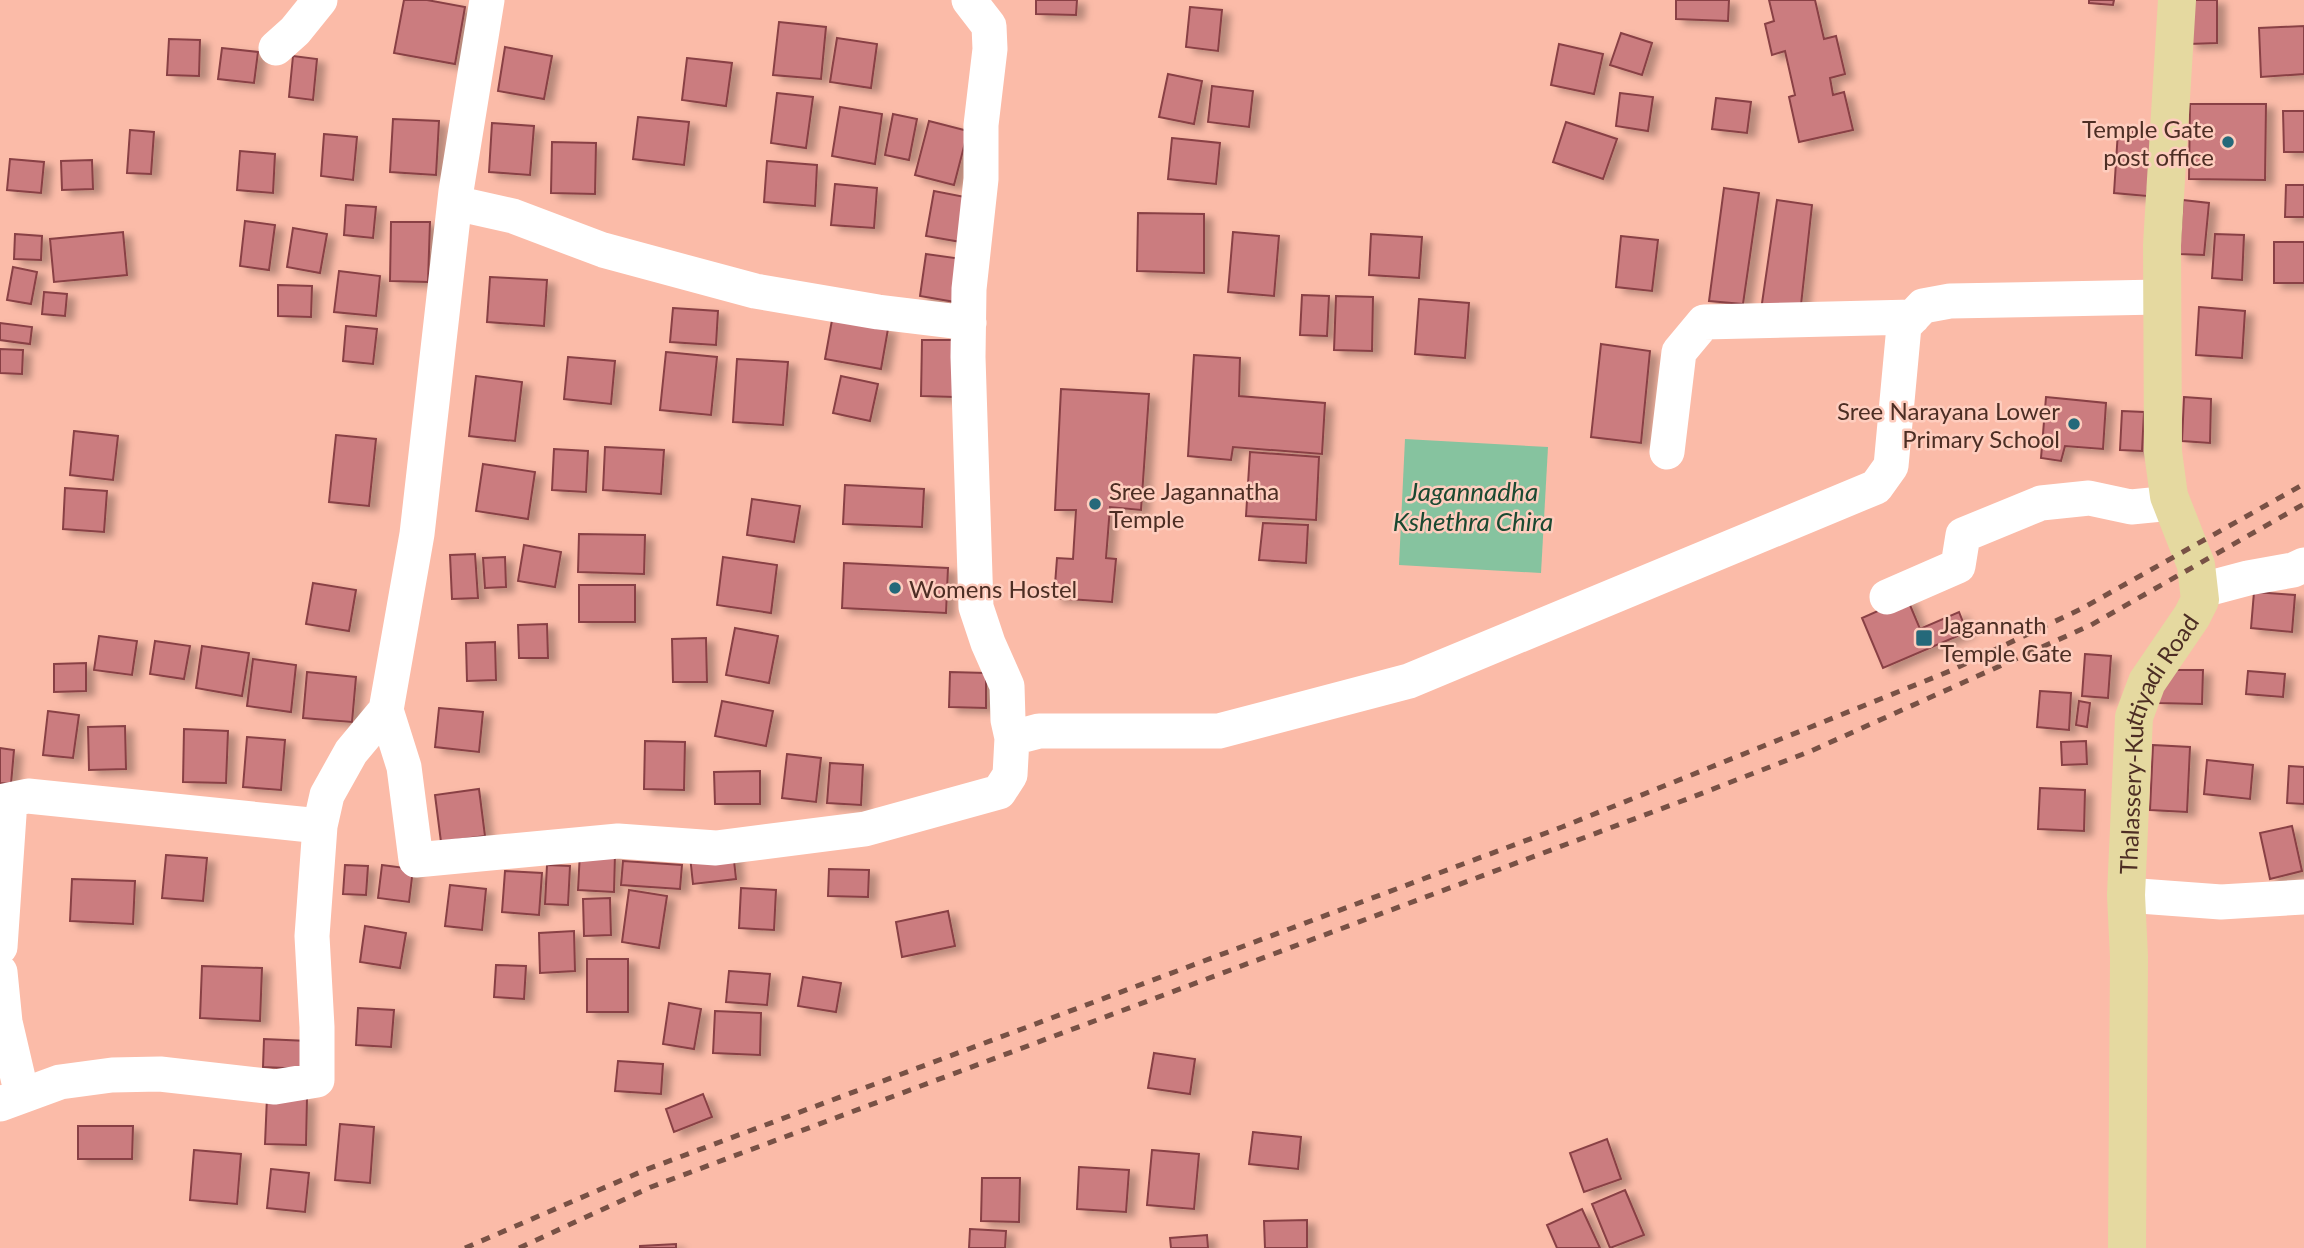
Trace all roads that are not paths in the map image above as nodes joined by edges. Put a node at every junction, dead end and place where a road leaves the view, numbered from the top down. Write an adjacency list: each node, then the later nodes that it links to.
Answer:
1 (320, 0): 5 (street)
2 (487, 0): 6 (street)
3 (969, 0): 9 (street)
4 (2177, 0): 7 (main road, Thalassery-Kuttiyadi Road)
5 (276, 48)
6 (455, 204): 9 (street); 15 (street)
7 (2160, 296): 8 (street); 11 (main road, Thalassery-Kuttiyadi Road)
8 (1913, 317): 10 (street); 16 (street)
9 (969, 323): 16 (street)
10 (1667, 452)
11 (2172, 503): 13 (main road, Thalassery-Kuttiyadi Road); 14 (street)
12 (2304, 565): 13 (street)
13 (2199, 591): 19 (main road, Thalassery-Kuttiyadi Road)
14 (1887, 597)
15 (386, 710): 16 (street); 18 (street)
16 (1012, 738)
17 (5, 801): 18 (street); 21 (street)
18 (320, 826): 23 (street)
19 (2126, 895): 20 (street); 24 (main road, Thalassery-Kuttiyadi Road)
20 (2304, 897)
21 (0, 947)
22 (0, 972): 23 (street)
23 (11, 1100)
24 (2127, 1248)

